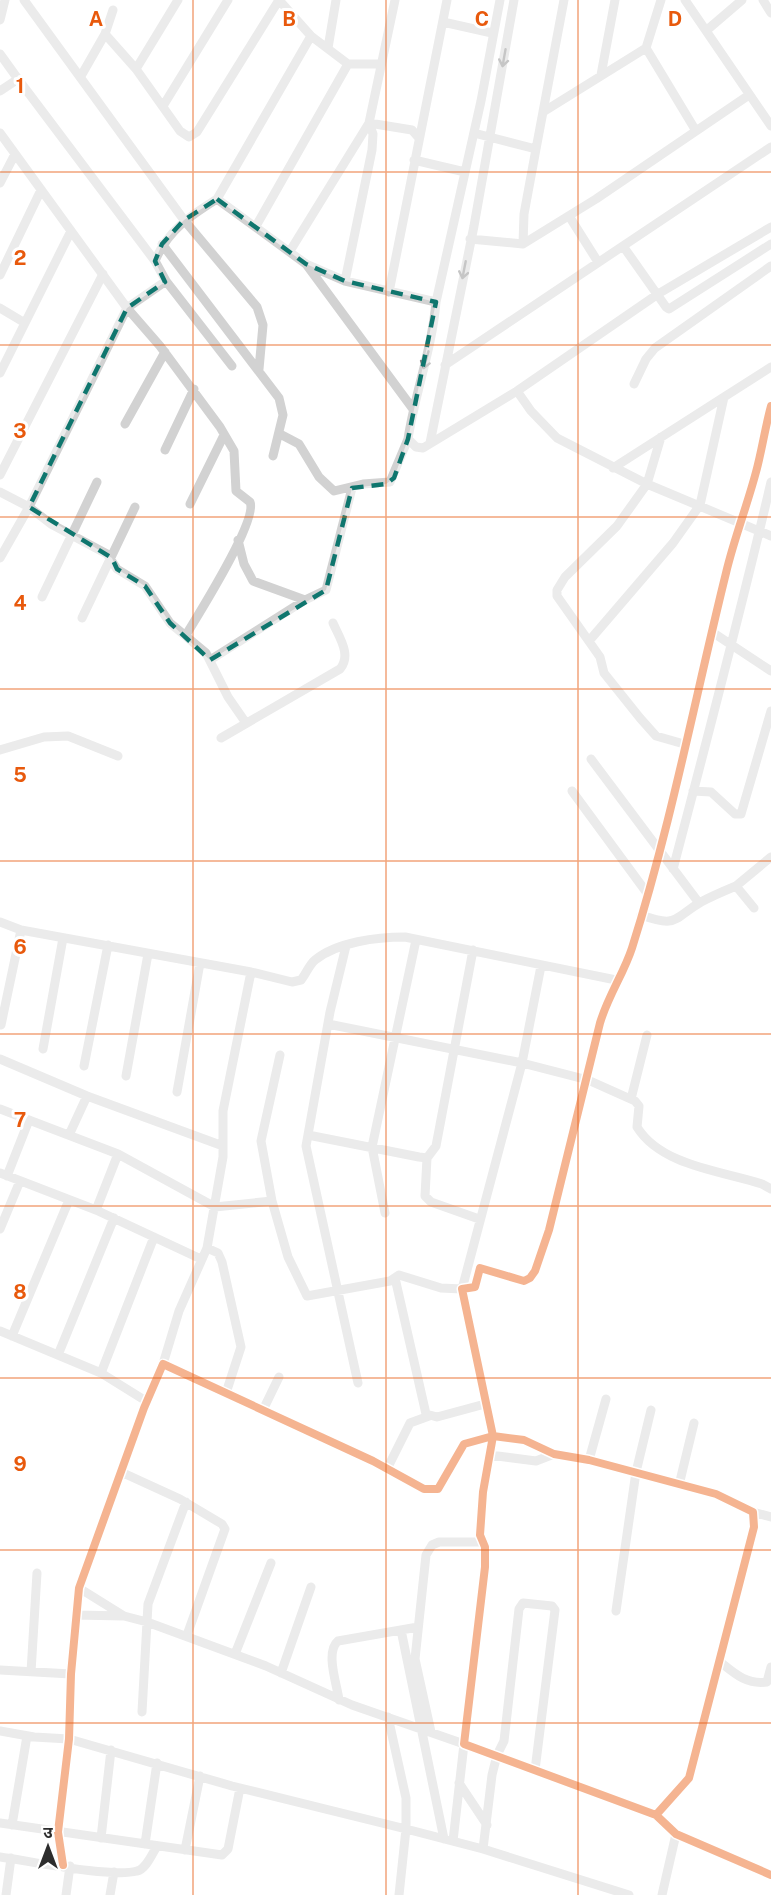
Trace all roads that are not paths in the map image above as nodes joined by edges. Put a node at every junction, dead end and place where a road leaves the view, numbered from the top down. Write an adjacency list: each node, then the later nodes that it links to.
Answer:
1 (5, 0): 19 (street)
2 (24, 0): 32 (street)
3 (178, 0): 30 (street)
4 (228, 0): 36 (street)
5 (279, 0): 24 (street); 36 (street)
6 (336, 0): 25 (street)
7 (395, 0): 29 (street)
8 (447, 0): 20 (street)
9 (500, 0): 23 (street)
10 (514, 0): 43 (street, one-way to 43)
11 (564, 0): 37 (street)
12 (615, 0): 31 (street)
13 (661, 0): 26 (street)
14 (685, 0): 21 (street)
15 (742, 0): 21 (street)
16 (762, 0): 18 (street)
17 (113, 10): 22 (street)
18 (771, 14)
19 (0, 20)
20 (442, 22): 23 (street); 44 (street)
21 (706, 30): 35 (street)
22 (105, 33): 30 (street); 32 (street)
23 (492, 33): 42 (street)
24 (311, 36): 25 (street); 52 (street)
25 (328, 48): 28 (street)
26 (646, 48): 31 (street); 40 (street)
27 (0, 54): 33 (street)
28 (348, 64): 29 (street); 55 (street)
29 (381, 64): 38 (street)
30 (136, 69): 36 (street)
31 (601, 75): 37 (street)
32 (81, 76): 54 (street)
33 (18, 79): 34 (street); 64 (street)
34 (0, 91)
35 (749, 95): 39 (street); 40 (street)
36 (163, 105)
37 (543, 112): 46 (street)
38 (369, 123): 44 (street); 63 (street); 71 (street)
39 (771, 126)
40 (696, 130): 53 (street)
41 (0, 133): 47 (street)
42 (474, 133): 43 (street); 49 (street)
43 (490, 137): 46 (street); 58 (street)
44 (419, 138): 48 (street)
45 (771, 147): 62 (street)
46 (536, 149): 61 (street)
47 (15, 154): 50 (street); 51 (street)
48 (414, 160): 49 (street); 72 (street)
49 (465, 172): 74 (street)
50 (0, 183)
51 (41, 190): 57 (street); 69 (street)
52 (218, 199): 54 (street); 55 (street)
53 (569, 216): 61 (street); 65 (street)
54 (184, 220): 60 (street); 84 (street)
55 (256, 226): 63 (street)
56 (771, 226): 73 (street)
57 (71, 231): 68 (street); 77 (street)
58 (470, 239): 61 (street); 79 (street, one-way to 79)
59 (771, 243): 73 (street)
60 (162, 244): 64 (street); 84 (street)
61 (523, 244)
62 (623, 246): 65 (street); 73 (street)
63 (290, 251): 66 (street)
64 (155, 261): 70 (street)
65 (598, 262): 81 (street)
66 (306, 264): 71 (street); 91 (street)
67 (771, 266): 86 (street)
68 (103, 274): 76 (street); 102 (street)
69 (0, 275)
70 (166, 281): 76 (street); 82 (street)
71 (345, 281): 72 (street)
72 (389, 292): 74 (street)
73 (658, 294): 88 (street)
74 (436, 302): 78 (street)
75 (0, 308): 77 (street)
76 (127, 308): 80 (street); 110 (street)
77 (25, 323): 85 (street)
78 (433, 336): 79 (street); 91 (street, one-way to 91)
79 (450, 340): 81 (street)
80 (165, 352): 87 (street); 92 (street)
81 (445, 364): 97 (street)
82 (232, 366)
83 (771, 367): 89 (street)
84 (259, 369): 93 (street)
85 (0, 373)
86 (634, 384)
87 (194, 389): 94 (street); 98 (street)
88 (517, 391): 97 (street); 100 (street)
89 (724, 396): 95 (street); 109 (street)
90 (771, 406): 101 (street)
91 (413, 409): 96 (street)
92 (126, 424)
93 (280, 434): 99 (street); 106 (street)
94 (224, 435): 108 (street); 116 (street)
95 (661, 437): 100 (street); 104 (street)
96 (408, 439): 97 (street); 106 (street)
97 (429, 444)
98 (165, 450)
99 (273, 456)
100 (613, 468): 104 (street)
101 (756, 471): 105 (street); 112 (street)
102 (0, 475)
103 (97, 482): 114 (street)
104 (647, 484): 109 (street); 125 (street)
105 (771, 485): 113 (street)
106 (352, 488): 120 (street)
107 (0, 492): 110 (street)
108 (190, 504)
109 (700, 505): 112 (street); 125 (street)
110 (29, 507): 114 (street); 118 (street)
111 (135, 507): 117 (street)
112 (741, 522): 113 (street); 123 (street)
113 (757, 530): 115 (street); 126 (street)
114 (71, 535): 117 (street); 119 (street)
115 (771, 536)
116 (238, 540): 120 (street); 124 (street)
117 (110, 556): 121 (street); 124 (street)
118 (0, 558)
119 (42, 597)
120 (305, 600): 127 (street)
121 (82, 618)
122 (333, 623): 130 (street)
123 (712, 632): 126 (street); 132 (street)
124 (186, 635): 127 (street)
125 (589, 642): 132 (street)
126 (733, 647): 128 (street); 137 (street)
127 (210, 660): 130 (street)
128 (771, 671)
129 (771, 711): 137 (street)
130 (246, 723): 131 (street)
131 (221, 738)
132 (684, 744): 138 (street)
133 (0, 750): 134 (street)
134 (118, 756)
135 (591, 759): 138 (street)
136 (572, 791): 142 (street)
137 (693, 791): 140 (street)
138 (659, 851): 140 (street); 142 (street)
139 (771, 856): 141 (street)
140 (673, 869): 143 (street)
141 (736, 886): 143 (street); 144 (street)
142 (647, 892): 145 (street)
143 (699, 903): 145 (street)
144 (754, 908)
145 (641, 915): 157 (street)
146 (0, 922): 147 (street)
147 (21, 930): 148 (street); 159 (street)
148 (63, 938): 150 (street); 162 (street)
149 (416, 940): 151 (street); 152 (street); 161 (street)
150 (108, 945): 153 (street); 167 (street)
151 (346, 946): 156 (street); 158 (street)
152 (472, 950): 155 (street); 163 (street)
153 (148, 954): 154 (street); 168 (street)
154 (200, 963): 156 (street); 170 (street)
155 (541, 966): 157 (street); 166 (street)
156 (251, 972): 177 (street)
157 (616, 980): 169 (street)
158 (328, 1024): 161 (street); 176 (street)
159 (1, 1025)
160 (647, 1035): 172 (street)
161 (393, 1037): 163 (street); 178 (street)
162 (43, 1049)
163 (454, 1049): 166 (street); 180 (street)
164 (280, 1055): 185 (street)
165 (0, 1059): 171 (street)
166 (522, 1063): 169 (street); 190 (street)
167 (84, 1066)
168 (126, 1077)
169 (588, 1080): 172 (street); 196 (street)
170 (177, 1092)
171 (87, 1096): 175 (street); 177 (street)
172 (631, 1099): 183 (street)
173 (0, 1109): 174 (street)
174 (30, 1120): 175 (street); 181 (street)
175 (69, 1135): 179 (street)
176 (308, 1135): 178 (street); 197 (street)
177 (223, 1146): 186 (street)
178 (372, 1147): 180 (street); 188 (street)
179 (118, 1154): 186 (street); 187 (street)
180 (427, 1158): 190 (street)
181 (4, 1175): 182 (street)
182 (20, 1181): 184 (street); 191 (street)
183 (771, 1189)
184 (69, 1200): 187 (street); 199 (street)
185 (272, 1201): 186 (street); 197 (street)
186 (215, 1207): 193 (street)
187 (96, 1210): 189 (street)
188 (385, 1213)
189 (114, 1218): 192 (street); 200 (street)
190 (480, 1218): 196 (street)
191 (0, 1229)
192 (154, 1237): 194 (street); 202 (street)
193 (207, 1248): 194 (street); 205 (street)
194 (201, 1259): 201 (street)
195 (395, 1278): 196 (street); 197 (street); 211 (street)
196 (462, 1289): 208 (street)
197 (339, 1291): 204 (street)
198 (0, 1331): 199 (street)
199 (12, 1336): 200 (street)
200 (58, 1355): 202 (street)
201 (163, 1364): 205 (street); 207 (street)
202 (101, 1373): 207 (street)
203 (279, 1377): 209 (street)
204 (357, 1383)
205 (226, 1393): 209 (street)
206 (606, 1399): 216 (street)
207 (146, 1401): 218 (street)
208 (485, 1404): 211 (street); 213 (street)
209 (263, 1410): 217 (street)
210 (651, 1410): 219 (street)
211 (429, 1416): 217 (street)
212 (694, 1423): 220 (street)
213 (493, 1436): 214 (street); 215 (street); 217 (street)
214 (554, 1454): 215 (street); 216 (street)
215 (490, 1455): 224 (street)
216 (589, 1460): 219 (street)
217 (387, 1469)
218 (121, 1472): 221 (street); 228 (street)
219 (636, 1472): 220 (street); 229 (street)
220 (679, 1485): 222 (street)
221 (186, 1502): 232 (street); 235 (street)
222 (753, 1512): 223 (street); 237 (street)
223 (771, 1517)
224 (483, 1542): 233 (street); 250 (street)
225 (271, 1563): 236 (street)
226 (37, 1573): 240 (street)
227 (311, 1587): 241 (street)
228 (79, 1588): 230 (street); 231 (street)
229 (616, 1611)
230 (76, 1615): 231 (street); 242 (street)
231 (124, 1616): 232 (street)
232 (147, 1622): 235 (street); 244 (street)
233 (418, 1627): 234 (street); 247 (street)
234 (401, 1630): 243 (street); 247 (street)
235 (187, 1635): 236 (street)
236 (235, 1654): 241 (street)
237 (719, 1661): 238 (street); 258 (street)
238 (771, 1668)
239 (0, 1670): 240 (street)
240 (31, 1672): 242 (street)
241 (280, 1673): 243 (street)
242 (71, 1674): 249 (street)
243 (339, 1700): 245 (street)
244 (142, 1712)
245 (388, 1717): 247 (street); 262 (street)
246 (0, 1731): 248 (street)
247 (427, 1731): 250 (street); 266 (street)
248 (27, 1736): 249 (street); 260 (street)
249 (69, 1739): 251 (street); 263 (street)
250 (464, 1744): 252 (street); 256 (street)
251 (111, 1750): 253 (street); 265 (street)
252 (497, 1755): 254 (street); 254 (street); 261 (street)
253 (158, 1762): 255 (street); 267 (street)
254 (535, 1770): 258 (street)
255 (200, 1776): 257 (street); 270 (street)
256 (459, 1784): 261 (street); 266 (street)
257 (240, 1788): 262 (street); 270 (street)
258 (656, 1815): 264 (street)
259 (0, 1823): 260 (street)
260 (12, 1825): 263 (street)
261 (487, 1825): 269 (street)
262 (406, 1829): 266 (street); 279 (street)
263 (58, 1832): 265 (street); 273 (street)
264 (676, 1834): 275 (street); 281 (street)
265 (101, 1838): 267 (street)
266 (449, 1840): 269 (street)
267 (146, 1845): 268 (street)
268 (158, 1846): 270 (street); 274 (street)
269 (483, 1849): 280 (street)
270 (185, 1850)
271 (0, 1857): 272 (street)
272 (11, 1858): 273 (street); 276 (street)
273 (66, 1866): 274 (street); 277 (street)
274 (114, 1872): 278 (street)
275 (771, 1875)
276 (6, 1895)
277 (66, 1895)
278 (110, 1895)
279 (399, 1895)
280 (629, 1895)
281 (662, 1895)

